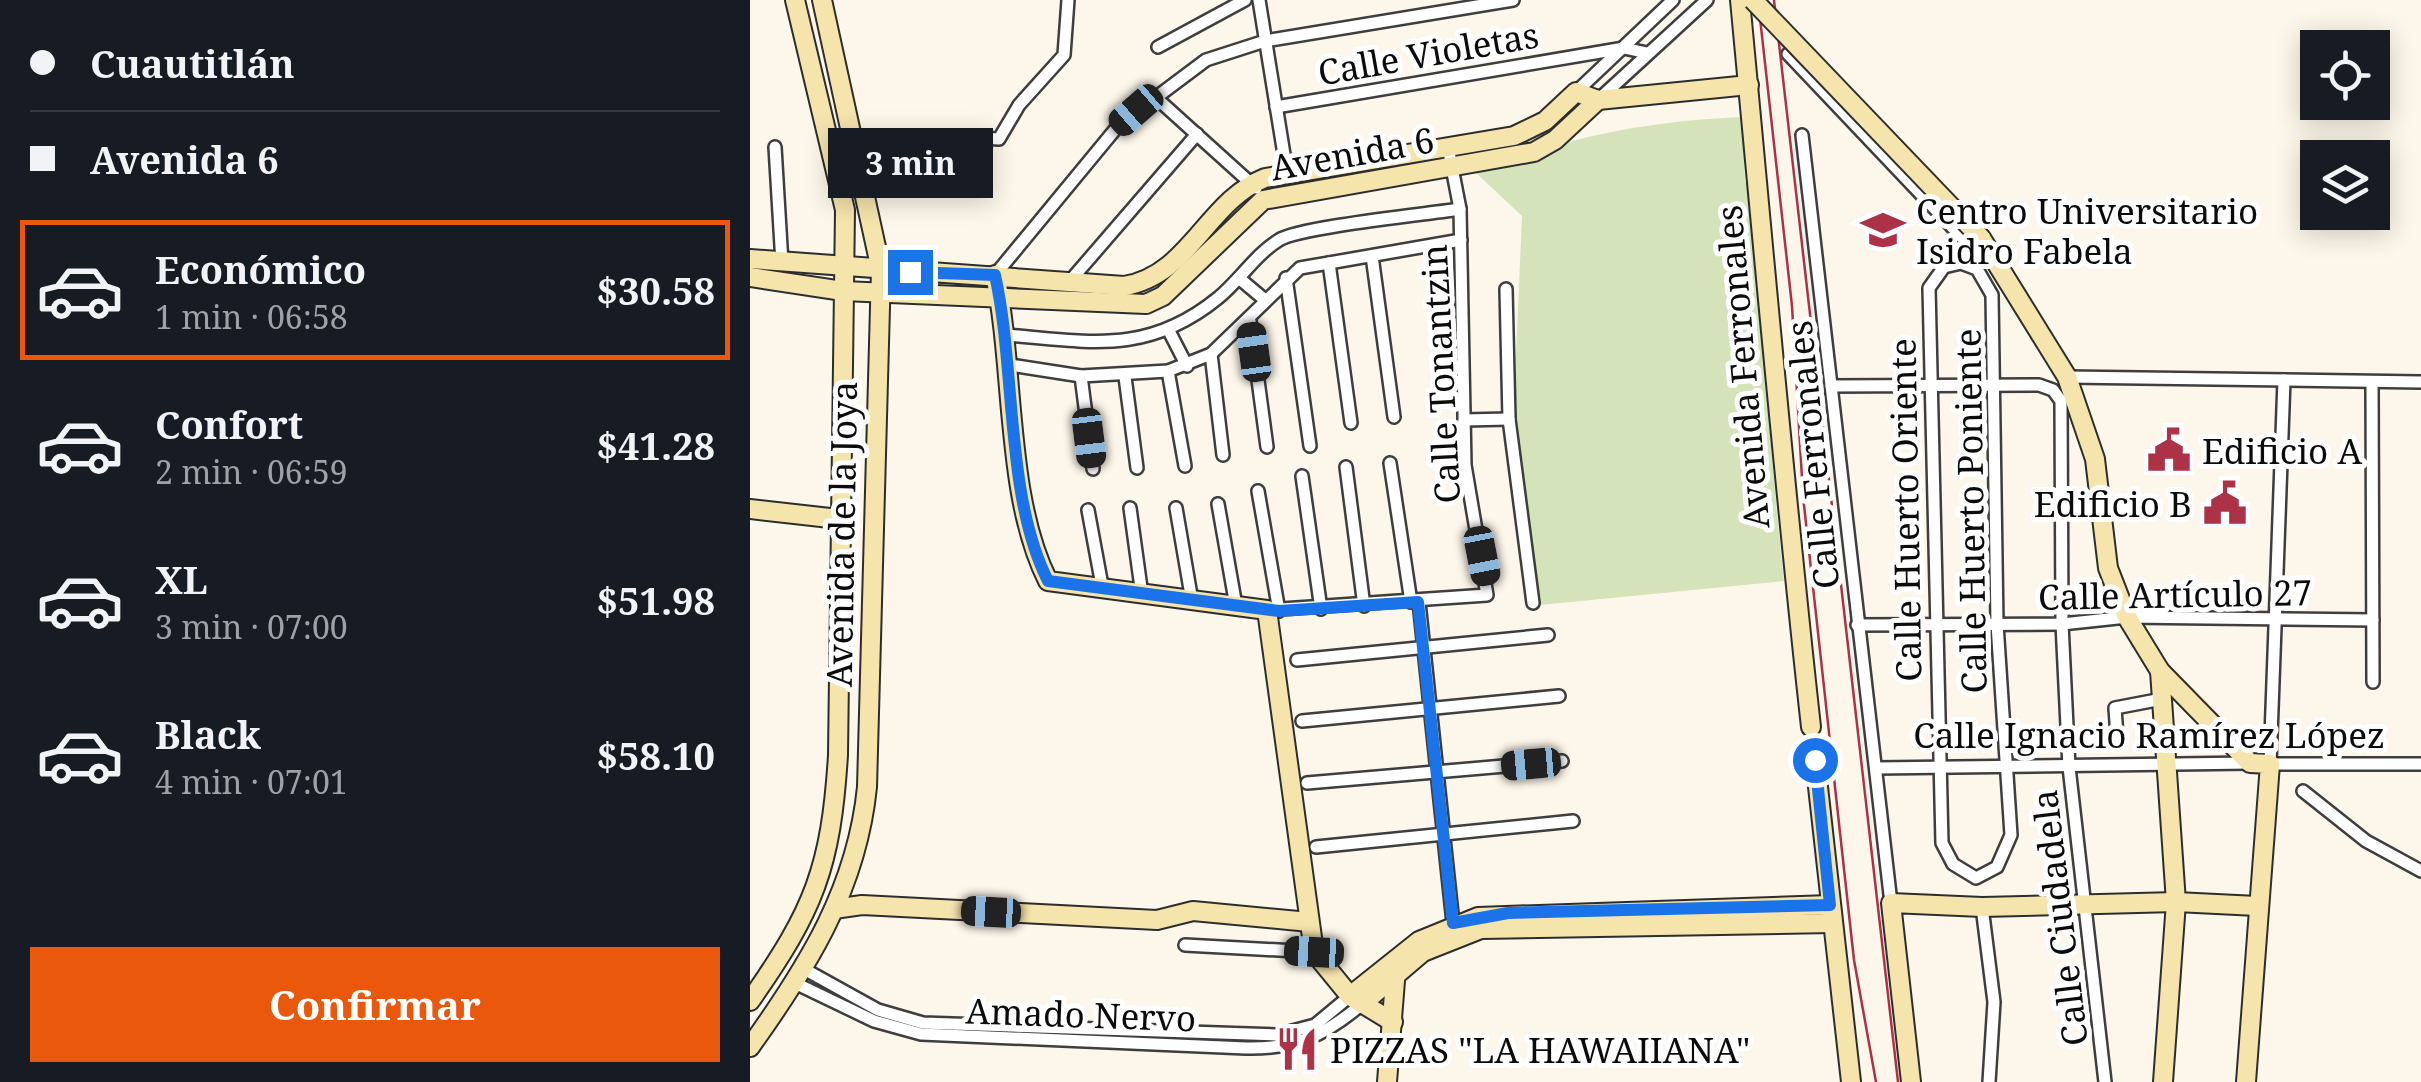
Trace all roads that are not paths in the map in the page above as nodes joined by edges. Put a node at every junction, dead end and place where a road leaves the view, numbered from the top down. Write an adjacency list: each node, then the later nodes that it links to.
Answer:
1 (795, 0): 38 (main road, Avenida de la Joya)
2 (822, 0): 39 (main road, Avenida de la Joya)
3 (1068, 0): 22 (street)
4 (1245, 0): 11 (street)
5 (1259, 0): 10 (street)
6 (1513, 0): 10 (street)
7 (1673, 0): 12 (street, Avenida 6)
8 (1708, 0): 13 (street, Avenida 6)
9 (1742, 2): 15 (main road, Avenida Ferronales); 31 (main road, bridge)
10 (1265, 42): 17 (street); 19 (street)
11 (1158, 46)
12 (1624, 48): 13 (street, Calle Violetas); 16 (street, Avenida 6); 19 (street, Calle Violetas)
13 (1647, 53): 18 (street, Avenida 6)
14 (1788, 54): 31 (street)
15 (1749, 85): 18 (main road); 112 (main road, Avenida Ferronales)
16 (1576, 92): 18 (main road); 24 (main road, Avenida 6)
17 (1153, 95): 20 (street); 40 (street)
18 (1598, 100): 25 (main road, Avenida 6)
19 (1276, 107): 26 (street)
20 (1197, 134): 27 (street); 44 (street)
21 (1802, 135): 64 (street, Calle Ferronales)
22 (945, 136)
23 (774, 146): 35 (street)
24 (1448, 147): 25 (street, Calle Tonantzin); 26 (main road, Avenida 6)
25 (1452, 168): 28 (main road, Avenida 6); 29 (street, Calle Tonantzin)
26 (1288, 173): 27 (main road, Avenida 6)
27 (1252, 182): 28 (street); 32 (main road, Avenida 6)
28 (1263, 200): 32 (main road, Avenida 6)
29 (1460, 208): 30 (street, Calle Tonantzin); 43 (street)
30 (1461, 240): 33 (street); 68 (street, Calle Tonantzin)
31 (1985, 246): 62 (main road)
32 (1196, 252): 44 (main road, Avenida 6); 48 (main road, Avenida 6)
33 (1372, 256): 36 (street); 66 (street)
34 (750, 259): 35 (main road, Avenida 6)
35 (782, 263): 38 (main road, Avenida 6)
36 (1329, 263): 42 (street); 69 (street)
37 (1961, 263): 63 (street, Calle Huerto Poniente); 65 (street, Calle Huerto Oriente)
38 (845, 269): 39 (main road, Avenida 6); 46 (main road, Avenida de la Joya)
39 (882, 270): 40 (main road, Avenida 6); 47 (main road, Avenida de la Joya)
40 (995, 275): 44 (main road, Avenida 6); 48 (main road)
41 (750, 277): 46 (main road, Avenida 6)
42 (1286, 278): 49 (street); 70 (street)
43 (1240, 279): 49 (street); 51 (street)
44 (1070, 281)
45 (1506, 289): 67 (street)
46 (844, 290): 47 (main road, Avenida 6); 86 (main road, Avenida de la Joya)
47 (880, 293): 48 (main road, Avenida 6); 85 (main road, Avenida de la Joya)
48 (1000, 296): 52 (main road)
49 (1265, 300): 50 (street)
50 (1250, 321): 53 (street); 71 (street)
51 (1169, 331): 52 (street); 55 (street)
52 (1007, 335): 54 (main road)
53 (1211, 354): 55 (street); 72 (street)
54 (1010, 365): 57 (street); 87 (main road)
55 (1187, 366): 56 (street)
56 (1168, 371): 58 (street); 74 (street)
57 (1082, 376): 58 (street); 77 (street)
58 (1125, 377): 76 (street)
59 (2284, 380): 60 (street); 62 (street); 97 (street)
60 (2372, 382): 61 (street); 98 (street)
61 (2421, 382)
62 (2060, 383): 63 (street); 96 (main road); 101 (street, Calle Ciudadela)
63 (1994, 385): 65 (street); 100 (street, Calle Huerto Poniente)
64 (1830, 386): 65 (street); 102 (street, Calle Ferronales)
65 (1930, 386): 99 (street, Calle Huerto Oriente)
66 (1394, 417)
67 (1510, 419): 68 (street); 91 (street)
68 (1464, 420): 90 (street, Calle Tonantzin)
69 (1351, 423)
70 (1310, 446)
71 (1267, 447)
72 (1223, 455)
73 (1390, 463): 90 (street)
74 (1185, 466)
75 (1346, 466): 93 (street)
76 (1138, 468)
77 (1093, 469)
78 (1302, 476): 94 (street)
79 (1258, 491): 95 (street)
80 (1218, 504): 92 (street)
81 (750, 508): 86 (main road)
82 (1130, 508): 88 (street)
83 (1176, 508): 89 (street)
84 (1088, 510): 87 (street)
85 (872, 520): 86 (main road); 137 (main road, Avenida de la Joya)
86 (839, 523): 148 (main road, Avenida de la Joya)
87 (1102, 591): 88 (main road)
88 (1142, 595): 89 (main road)
89 (1192, 601): 92 (main road)
90 (1415, 602): 93 (street); 104 (street)
91 (1533, 603)
92 (1236, 606): 95 (main road)
93 (1364, 606): 94 (street)
94 (1321, 609): 95 (street)
95 (1273, 610): 140 (main road)
96 (2127, 617): 97 (street, Calle Artículo 27); 101 (street, Calle Artículo 27); 106 (main road)
97 (2275, 620): 98 (street, Calle Artículo 27); 118 (street)
98 (2372, 620): 107 (street)
99 (1934, 624): 100 (street, Calle Artículo 27); 102 (street, Calle Artículo 27); 123 (street, Calle Huerto Oriente)
100 (1997, 624): 101 (street, Calle Artículo 27); 120 (street, Calle Huerto Poniente)
101 (2062, 624): 121 (street, Calle Ciudadela)
102 (1858, 625): 122 (street, Calle Ferronales)
103 (1548, 634): 104 (street)
104 (1424, 646): 105 (street); 110 (street)
105 (1297, 660)
106 (2160, 671): 109 (main road); 117 (main road)
107 (2373, 682)
108 (1560, 696): 110 (street)
109 (2162, 699): 113 (street); 116 (main road)
110 (1430, 709): 111 (street); 124 (street)
111 (1302, 721)
112 (1811, 728)
113 (2116, 736)
114 (1815, 760): 138 (main road)
115 (1562, 761): 124 (street)
116 (2168, 761): 117 (street, Calle Ignacio Ramírez López); 121 (street, Calle Ignacio Ramírez López); 133 (main road)
117 (2250, 763): 118 (main road, Calle Ignacio Ramírez López)
118 (2270, 764): 119 (street, Calle Ignacio Ramírez López); 135 (main road)
119 (2421, 764)
120 (2006, 766): 121 (street, Calle Ignacio Ramírez López); 123 (street, Calle Ignacio Ramírez López); 131 (street, Calle Huerto Poniente)
121 (2069, 767): 134 (street, Calle Ciudadela)
122 (1876, 768): 123 (street, Calle Ignacio Ramírez López); 132 (street)
123 (1939, 768): 131 (street, Calle Huerto Oriente)
124 (1438, 772): 125 (street); 128 (street)
125 (1308, 784)
126 (2303, 791): 130 (street)
127 (1573, 821): 128 (street)
128 (1444, 833): 129 (street); 141 (street)
129 (1316, 847)
130 (2421, 871)
131 (1976, 878)
132 (1891, 902): 136 (main road); 153 (main road)
133 (2176, 902): 134 (main road); 135 (main road); 156 (main road)
134 (2087, 904): 136 (main road); 155 (street, Calle Ciudadela)
135 (2258, 906): 157 (main road)
136 (1982, 907): 154 (street)
137 (834, 908): 140 (main road); 146 (main road, Avenida de la Joya)
138 (1831, 914): 139 (main road); 152 (main road)
139 (1561, 918): 141 (main road); 145 (main road)
140 (1310, 922): 143 (main road)
141 (1453, 923): 144 (main road)
142 (1185, 945): 143 (street)
143 (1314, 952): 147 (main road)
144 (1397, 954): 145 (main road); 147 (main road)
145 (1396, 974): 147 (main road); 149 (main road)
146 (800, 976): 147 (street, Amado Nervo); 150 (main road, Avenida de la Joya)
147 (1356, 1000): 149 (main road)
148 (750, 1001)
149 (1393, 1022): 151 (main road)
150 (750, 1047)
151 (1388, 1082)
152 (1851, 1082)
153 (1910, 1082)
154 (1989, 1082)
155 (2106, 1082)
156 (2163, 1082)
157 (2246, 1082)

